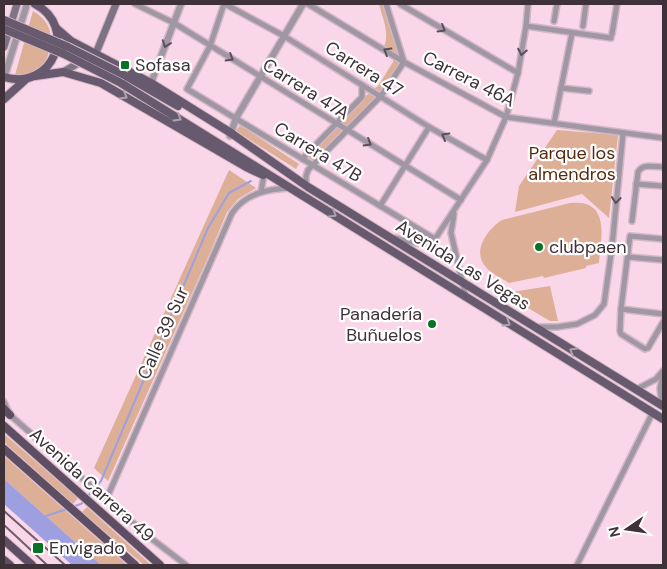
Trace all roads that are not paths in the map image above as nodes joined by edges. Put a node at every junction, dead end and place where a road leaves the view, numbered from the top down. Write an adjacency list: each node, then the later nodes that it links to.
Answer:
1 (17, 4): 27 (main road)
2 (27, 4): 34 (street)
3 (35, 4): 16 (main road)
4 (116, 4): 28 (main road)
5 (135, 4): 19 (street, Carrera 47A)
6 (181, 4): 19 (street)
7 (224, 4): 25 (street, Carrera 47); 26 (street)
8 (304, 4): 25 (street)
9 (308, 4): 30 (street, Carrera 46A, one-way to 9)
10 (386, 4): 30 (street)
11 (400, 4): 32 (street, one-way to 32)
12 (528, 4): 20 (street)
13 (557, 4): 18 (street)
14 (586, 4): 21 (street)
15 (617, 4): 24 (street)
16 (42, 7): 22 (main road, Avenida Las Vegas)
17 (4, 20): 50 (main road, Avenida Las Vegas, bridge)
18 (554, 21)
19 (174, 23): 26 (street, Carrera 47A); 37 (street, one-way to 37)
20 (526, 26): 24 (street); 32 (street, one-way to 32)
21 (583, 26)
22 (56, 28): 28 (main road, Avenida Las Vegas); 35 (main road)
23 (4, 29): 58 (main road, Avenida Las Vegas, one-way to 58, bridge)
24 (572, 33): 39 (street)
25 (284, 36): 33 (street); 38 (street, Carrera 47)
26 (210, 46): 33 (street, Carrera 47A, one-way to 33); 44 (street, Carrera 47B)
27 (4, 47)
28 (96, 53): 29 (main road, Avenida Las Vegas); 31 (main road)
29 (108, 60): 36 (main road); 37 (main road, Avenida Las Vegas)
30 (404, 62): 41 (street); 43 (street, Carrera 46A)
31 (63, 72): 35 (main road); 36 (main road, Avenida Las Vegas)
32 (518, 74): 43 (street)
33 (260, 76): 44 (street); 45 (street, Carrera 47A)
34 (4, 78): 35 (main road)
35 (31, 78): 42 (main road)
36 (101, 83): 58 (main road, Avenida Las Vegas, one-way to 58)
37 (151, 84): 50 (main road, Avenida Las Vegas)
38 (362, 85): 41 (street, Carrera 47); 45 (street)
39 (561, 88): 40 (street); 46 (street)
40 (589, 91)
41 (381, 96): 47 (street, Carrera 47); 48 (street)
42 (4, 99)
43 (506, 117): 46 (street, Carrera 46A); 53 (street)
44 (236, 118): 50 (street); 52 (street, Carrera 47B)
45 (336, 123): 48 (street, Carrera 47A); 52 (street)
46 (554, 123): 49 (street, Carrera 46A)
47 (429, 127): 53 (street, Carrera 47, one-way to 47); 55 (street)
48 (347, 130): 54 (street); 55 (street, Carrera 47A, one-way to 55)
49 (623, 134): 51 (street, Carrera 46A); 80 (street, one-way to 80)
50 (231, 135): 57 (main road, Avenida Las Vegas)
51 (663, 138)
52 (302, 159): 54 (street, Carrera 47B)
53 (487, 160): 64 (street)
54 (313, 165): 60 (street); 65 (street, Carrera 47B)
55 (404, 166): 64 (street, Carrera 47A); 65 (street)
56 (663, 167): 59 (street)
57 (281, 168): 58 (main road); 60 (main road, Avenida Las Vegas)
58 (266, 174): 62 (main road, Avenida Las Vegas); 63 (street)
59 (636, 184): 61 (street); 67 (street)
60 (306, 186): 68 (main road, Avenida Las Vegas)
61 (663, 186)
62 (292, 188): 63 (street, Calle 39 Sur); 73 (main road, Avenida Las Vegas, one-way to 73)
63 (261, 192): 91 (street, Calle 39 Sur)
64 (461, 200): 66 (street)
65 (380, 206): 69 (street, Carrera 47B)
66 (456, 208): 69 (street); 75 (street)
67 (632, 222)
68 (386, 235): 69 (street); 74 (main road, Avenida Las Vegas)
69 (435, 239)
70 (663, 239): 71 (street)
71 (628, 257): 72 (street); 77 (street)
72 (663, 260)
73 (417, 266): 74 (main road); 76 (main road, Avenida Las Vegas)
74 (446, 272): 75 (main road, Avenida Las Vegas)
75 (462, 283): 76 (street); 80 (main road, Avenida Las Vegas)
76 (466, 298): 86 (main road, Avenida Las Vegas, one-way to 86)
77 (621, 310): 78 (street); 79 (street)
78 (663, 314)
79 (663, 322)
80 (534, 327): 82 (main road, Avenida Las Vegas, one-way to 80)
81 (663, 372): 82 (street); 84 (street)
82 (636, 390): 84 (main road, Avenida Las Vegas)
83 (4, 402): 87 (street)
84 (663, 405)
85 (4, 409): 87 (highway)
86 (652, 412): 88 (main road, Avenida Las Vegas); 97 (street)
87 (10, 416): 91 (street)
88 (663, 419)
89 (4, 426): 95 (highway, Avenida Carrera 49)
90 (4, 449): 94 (highway, Avenida Carrera 49)
91 (106, 500): 96 (street)
92 (4, 540): 93 (highway)
93 (32, 565)
94 (135, 565)
95 (160, 565)
96 (186, 565)
97 (577, 565)

